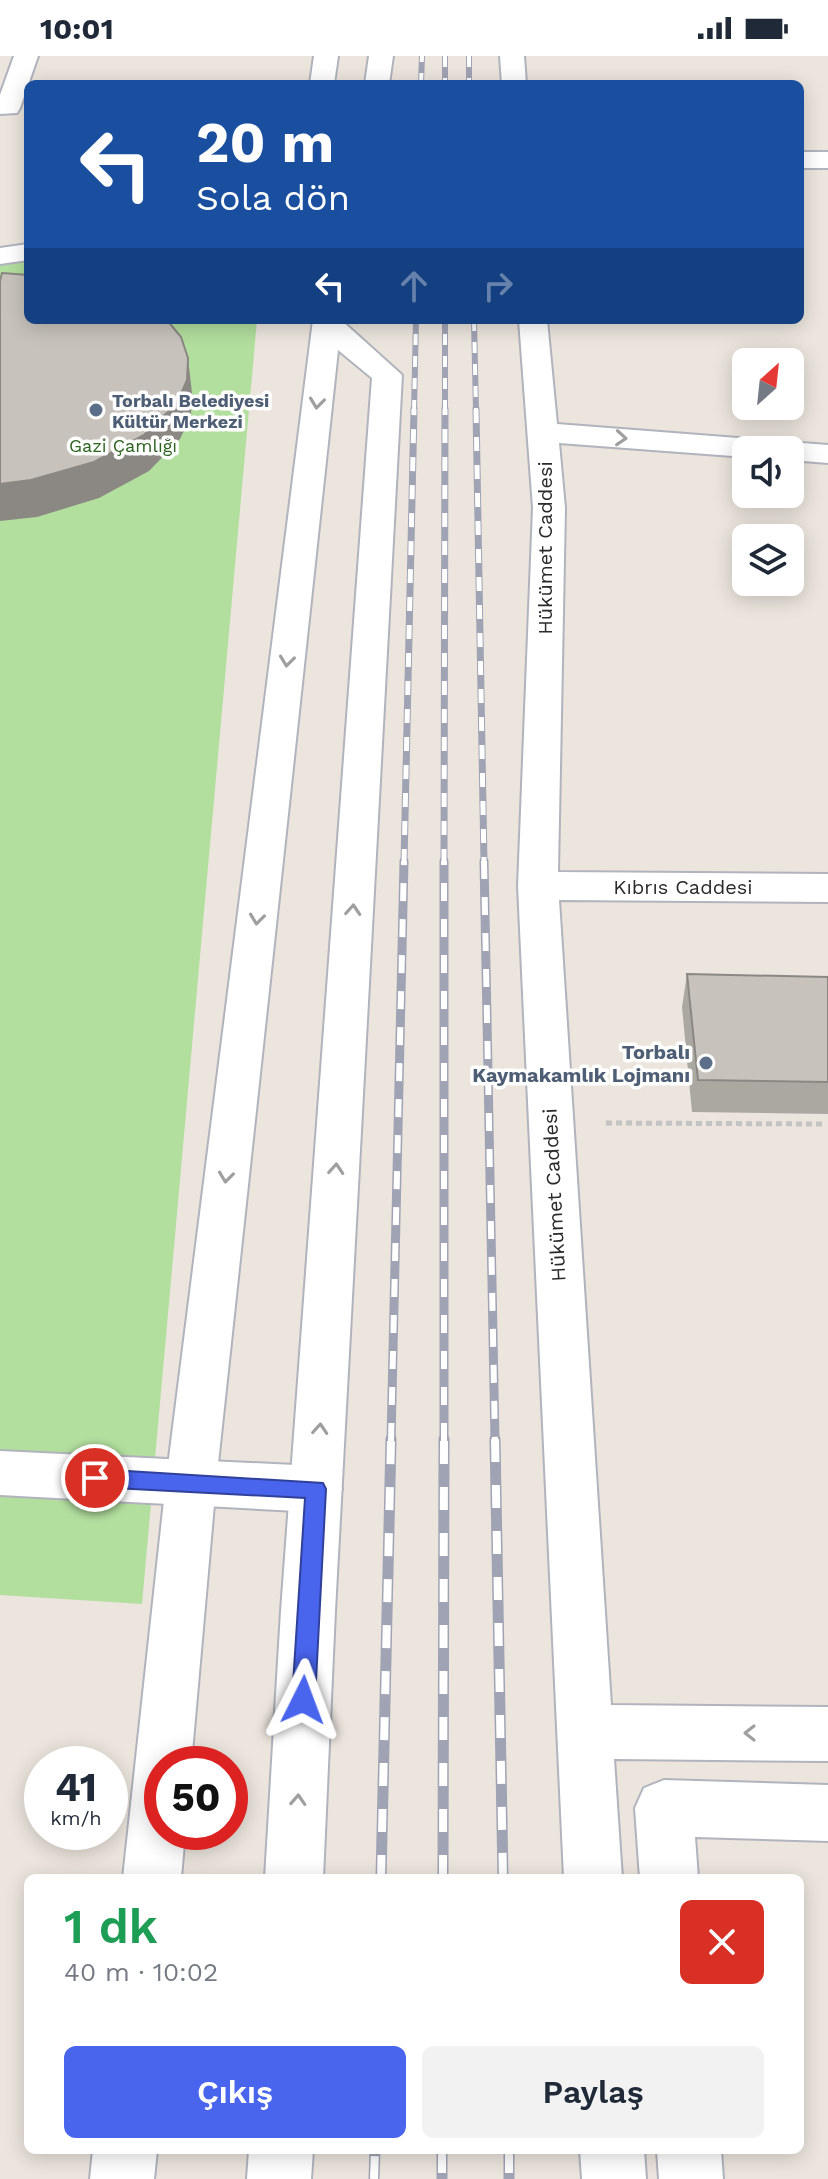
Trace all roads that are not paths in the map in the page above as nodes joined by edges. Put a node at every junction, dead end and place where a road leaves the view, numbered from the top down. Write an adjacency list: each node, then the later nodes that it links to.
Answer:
1 (26, 56): 8 (main road)
2 (326, 56): 5 (main road)
3 (381, 56): 6 (main road)
4 (512, 56): 7 (main road)
5 (323, 80)
6 (378, 80)
7 (514, 80)
8 (12, 107)
9 (804, 160): 10 (main road)
10 (828, 160)
11 (804, 176): 12 (main road)
12 (828, 177)
13 (24, 238): 14 (main road)
14 (0, 241)
15 (24, 253): 16 (main road)
16 (0, 256)
17 (326, 324): 27 (main road, one-way to 27)
18 (327, 324): 28 (main road, one-way to 18)
19 (533, 324): 20 (main road, Hükümet Caddesi)
20 (543, 432): 21 (main road, one-way to 21); 24 (main road, Hükümet Caddesi)
21 (732, 446)
22 (804, 452): 23 (main road)
23 (828, 454)
24 (538, 886): 25 (main road, Kıbrıs Caddesi); 29 (main road, Hükümet Caddesi)
25 (828, 888)
26 (0, 1473): 27 (main road)
27 (191, 1482): 28 (main road); 31 (main road)
28 (316, 1489): 35 (main road, one-way to 28)
29 (583, 1732): 30 (main road, one-way to 29); 36 (main road, Hükümet Caddesi)
30 (828, 1734)
31 (165, 1746)
32 (828, 1813): 37 (main road)
33 (155, 1850): 34 (main road)
34 (152, 1874)
35 (294, 1874)
36 (593, 1874)
37 (669, 1874)
38 (125, 2154): 42 (main road)
39 (281, 2154): 43 (main road)
40 (612, 2154): 44 (main road)
41 (689, 2154): 45 (main road)
42 (122, 2179)
43 (279, 2179)
44 (614, 2179)
45 (691, 2179)

